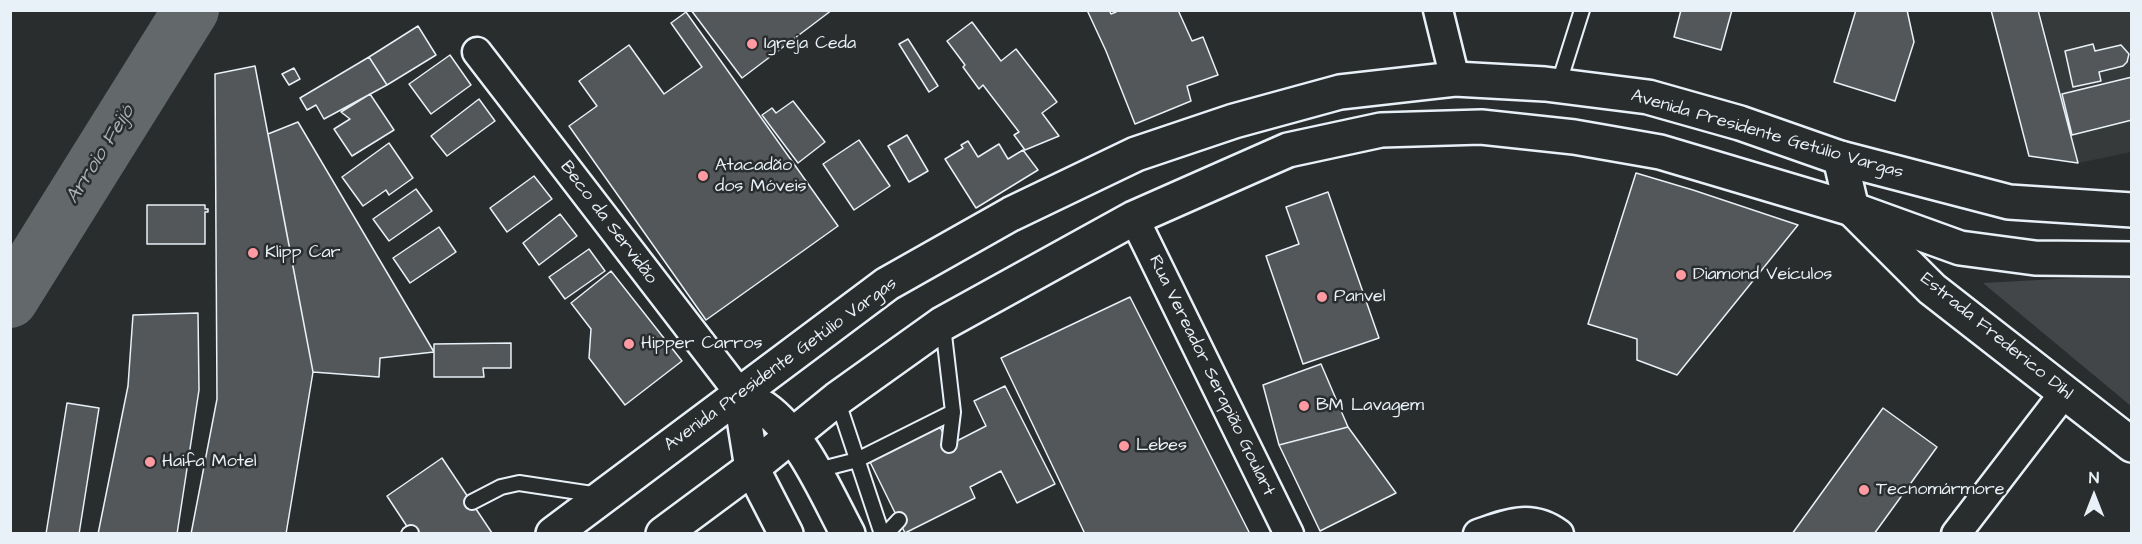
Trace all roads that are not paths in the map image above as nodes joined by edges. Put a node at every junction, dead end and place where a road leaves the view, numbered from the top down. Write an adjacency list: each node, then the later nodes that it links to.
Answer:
1 (1438, 10): 4 (street)
2 (1582, 10): 5 (lane)
3 (477, 52): 13 (street, Beco da Servidão)
4 (1455, 79): 5 (main road, Avenida Presidente Getúlio Vargas); 13 (main road, Avenida Presidente Getúlio Vargas)
5 (1558, 86): 6 (main road, Avenida Presidente Getúlio Vargas)
6 (1840, 158): 7 (main road); 8 (main road, Avenida Presidente Getúlio Vargas)
7 (1852, 209): 9 (main road); 10 (main road); 12 (main road, Estrada Frederico Dihl)
8 (2132, 210)
9 (1134, 218): 11 (main road); 30 (street, Rua Vereador Serapião Goulart)
10 (2132, 259)
11 (942, 324): 14 (main road); 15 (lane)
12 (2065, 392): 17 (main road, Estrada Frederico Dihl); 33 (street)
13 (740, 394): 16 (main road); 20 (main road); 22 (main road, Avenida Presidente Getúlio Vargas)
14 (837, 399): 16 (main road); 19 (lane)
15 (953, 412): 18 (lane); 19 (lane)
16 (791, 436): 20 (main road); 21 (main road)
17 (2132, 444)
18 (949, 445)
19 (857, 459): 21 (lane); 29 (lane)
20 (752, 468): 26 (main road); 27 (main road)
21 (814, 471): 28 (main road)
22 (604, 496): 23 (lane); 25 (main road, Avenida Presidente Getúlio Vargas)
23 (472, 502)
24 (899, 520): 29 (lane)
25 (553, 534)
26 (663, 534)
27 (786, 534)
28 (848, 534)
29 (884, 534)
30 (1288, 534)
31 (1478, 534): 32 (street)
32 (1559, 534)
33 (1956, 534)

